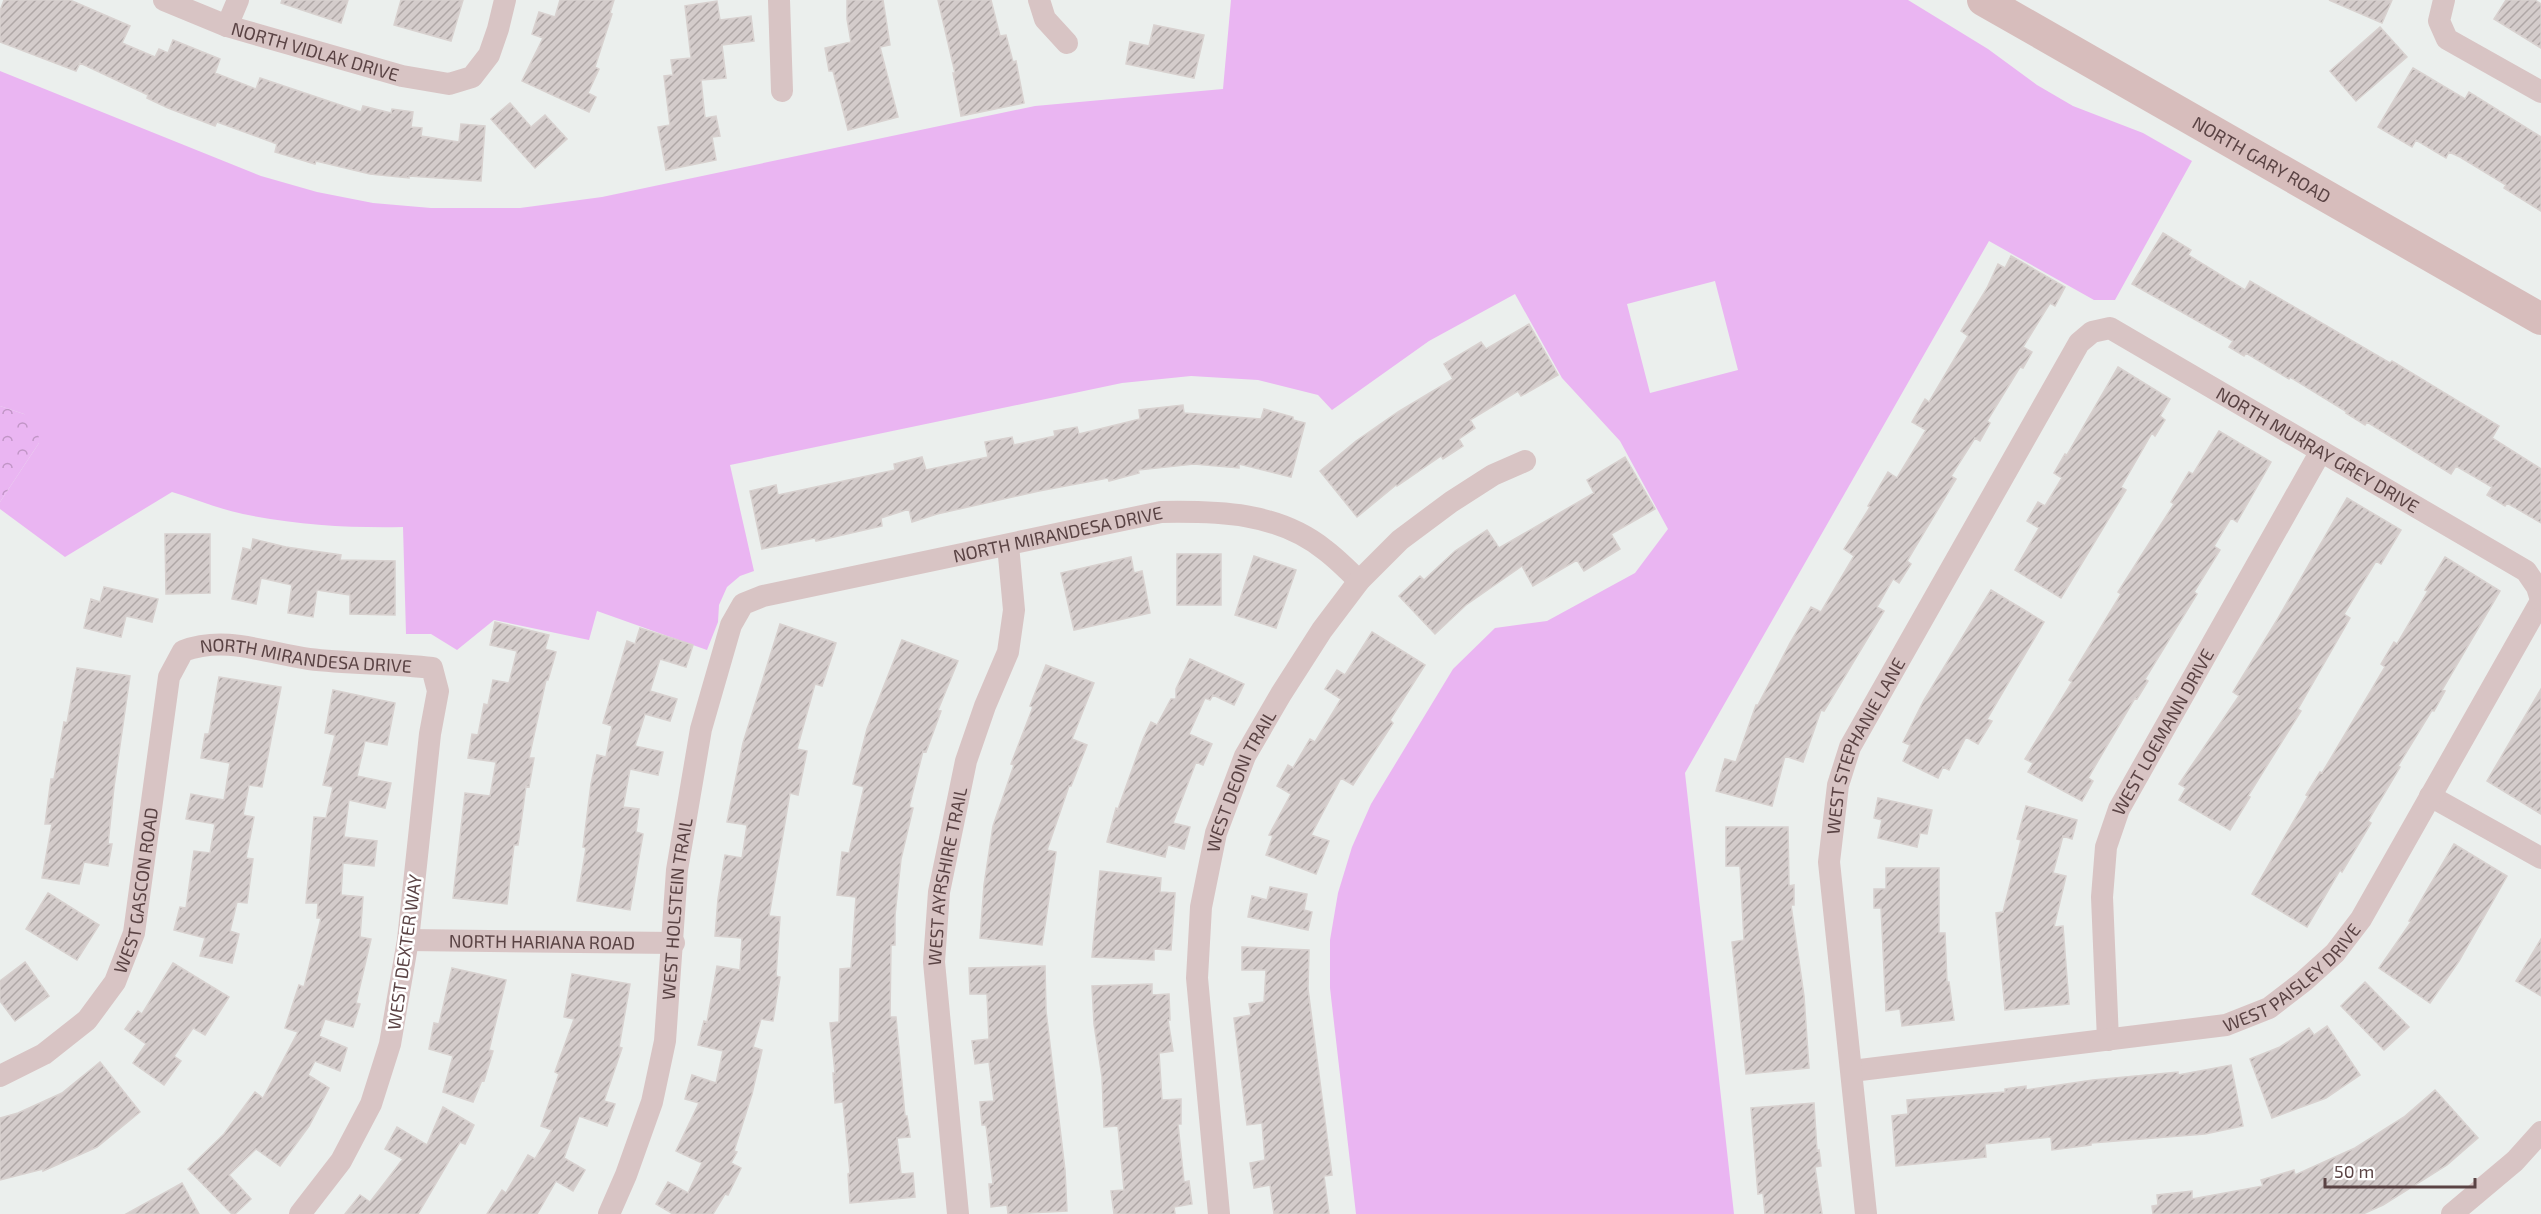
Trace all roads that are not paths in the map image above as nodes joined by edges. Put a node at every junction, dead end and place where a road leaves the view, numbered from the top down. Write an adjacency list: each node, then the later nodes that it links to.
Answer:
1 (164, 0): 8 (street, NORTH VIDLAK DRIVE)
2 (237, 0): 8 (street)
3 (505, 0): 8 (street, NORTH VIDLAK DRIVE)
4 (779, 0): 10 (street)
5 (1039, 0): 9 (street)
6 (1983, 0): 12 (main road, NORTH GARY ROAD)
7 (2441, 10): 11 (street)
8 (227, 26)
9 (1067, 43)
10 (782, 91)
11 (2541, 92)
12 (2541, 319)
13 (2092, 332): 14 (street, NORTH MURRAY GREY DRIVE); 27 (street, WEST STEPHANIE LANE)
14 (2321, 451): 18 (street, NORTH MURRAY GREY DRIVE); 26 (street, WEST LOEMANN DRIVE)
15 (1526, 461): 17 (street, WEST DEONI TRAIL)
16 (1008, 544): 17 (street, NORTH MIRANDESA DRIVE); 19 (street, NORTH MIRANDESA DRIVE); 32 (street, WEST AYRSHIRE TRAIL)
17 (1359, 581): 33 (street, WEST DEONI TRAIL)
18 (2540, 596): 22 (street, WEST PAISLEY DRIVE)
19 (743, 604): 25 (street, WEST HOLSTEIN TRAIL)
20 (183, 651): 21 (street, NORTH MIRANDESA DRIVE); 28 (street, WEST GASCON ROAD)
21 (432, 668): 24 (street, WEST DEXTER WAY)
22 (2430, 796): 23 (street); 26 (street, WEST PAISLEY DRIVE)
23 (2541, 858)
24 (408, 940): 25 (street, NORTH HARIANA ROAD); 30 (street, WEST DEXTER WAY)
25 (674, 943): 31 (street, WEST HOLSTEIN TRAIL)
26 (2108, 1040): 27 (street, WEST PAISLEY DRIVE)
27 (1852, 1071): 34 (street, WEST STEPHANIE LANE)
28 (0, 1076)
29 (2541, 1132): 35 (street)
30 (300, 1214)
31 (609, 1214)
32 (958, 1214)
33 (1220, 1214)
34 (1866, 1214)
35 (2452, 1214)

